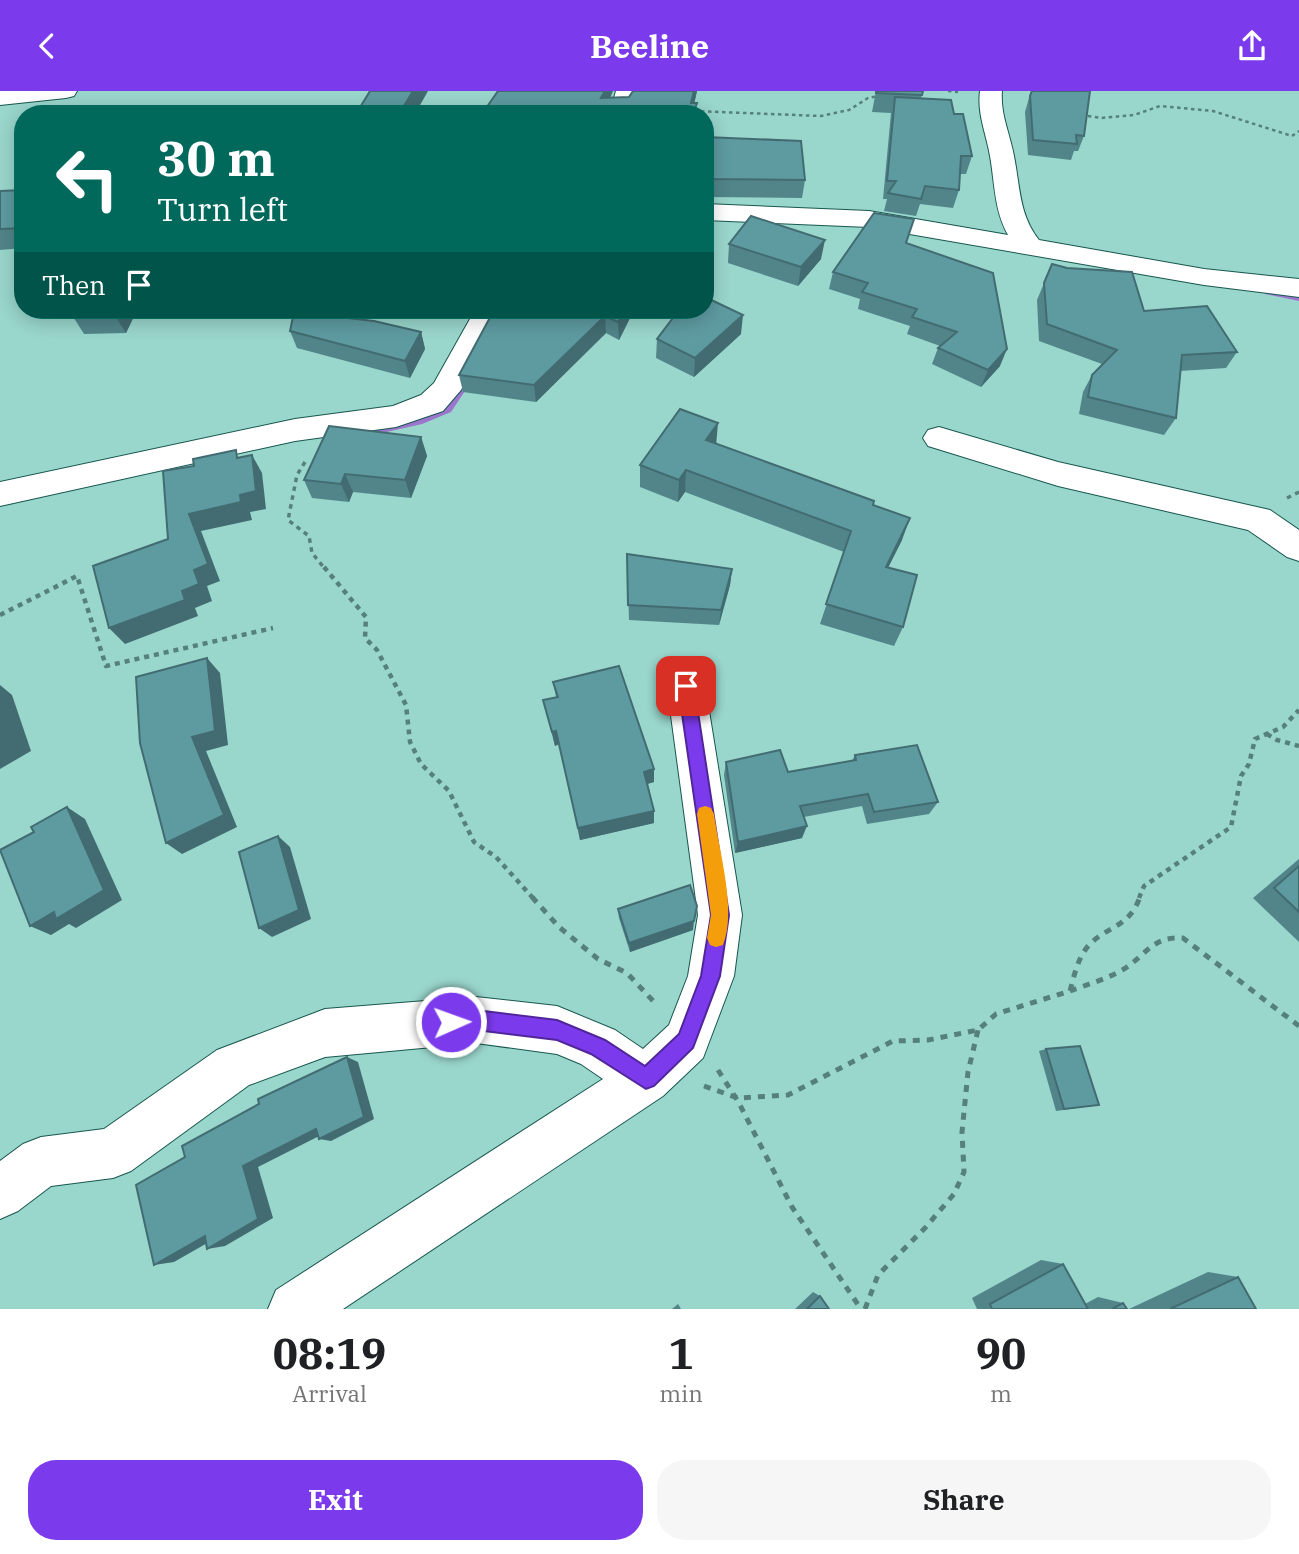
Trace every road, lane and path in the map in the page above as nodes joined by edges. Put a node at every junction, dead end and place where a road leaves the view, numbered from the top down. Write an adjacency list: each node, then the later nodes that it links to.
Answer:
1 (66, 91): 4 (street)
2 (991, 91): 11 (street)
3 (886, 95): 7 (path)
4 (0, 98)
5 (622, 102): 6 (path)
6 (644, 105)
7 (714, 113)
8 (1072, 115): 9 (path)
9 (1299, 131)
10 (714, 212): 11 (street)
11 (1030, 247): 12 (street)
12 (1299, 288)
13 (484, 319): 14 (street)
14 (317, 427): 16 (street); 27 (path)
15 (939, 438): 17 (street)
16 (0, 494)
17 (1299, 548)
18 (0, 615): 19 (path)
19 (273, 628)
20 (686, 686): 27 (street)
21 (1299, 710): 22 (path)
22 (1267, 733): 23 (path); 24 (path)
23 (1299, 746)
24 (1070, 991): 25 (path); 26 (path)
25 (1299, 1026)
26 (978, 1030): 29 (path); 32 (path)
27 (689, 1033): 28 (street); 29 (path)
28 (646, 1079): 29 (path); 30 (street); 31 (street)
29 (738, 1098): 32 (path)
30 (0, 1193)
31 (295, 1309)
32 (863, 1309)

